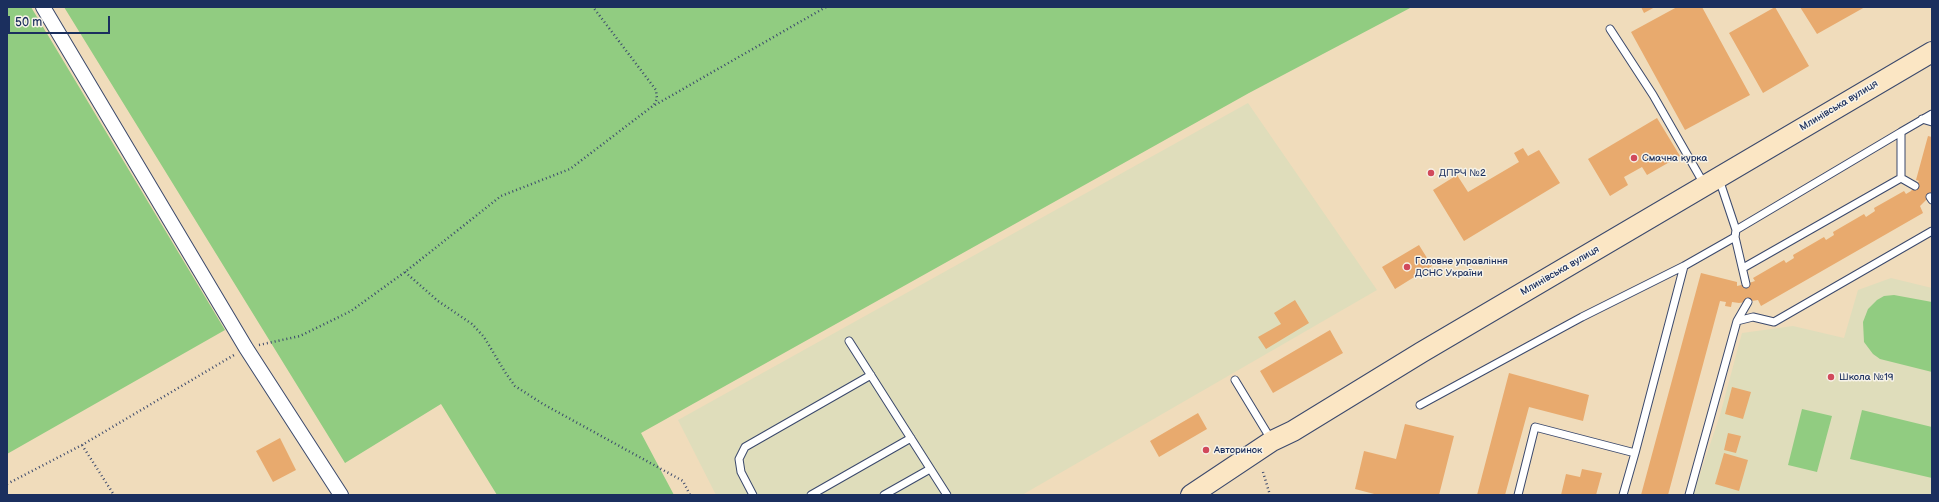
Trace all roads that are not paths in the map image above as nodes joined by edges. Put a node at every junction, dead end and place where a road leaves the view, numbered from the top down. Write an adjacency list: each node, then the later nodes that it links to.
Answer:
1 (42, 7): 26 (street)
2 (1610, 29): 9 (lane)
3 (1932, 52): 9 (main road, Млинівська вулиця)
4 (1932, 114): 5 (lane)
5 (1922, 119): 6 (lane); 7 (lane)
6 (1932, 122)
7 (1901, 132): 8 (lane); 12 (lane)
8 (1901, 178): 10 (lane); 14 (lane)
9 (1712, 181): 12 (lane); 23 (main road, Млинівська вулиця)
10 (1915, 186)
11 (1932, 231): 17 (lane)
12 (1736, 233): 13 (lane); 14 (lane)
13 (1684, 266): 21 (lane); 24 (lane)
14 (1743, 268): 15 (lane)
15 (1746, 284)
16 (1748, 302): 17 (lane)
17 (1737, 321): 34 (lane)
18 (849, 341): 19 (lane)
19 (871, 375): 22 (lane); 27 (lane)
20 (1235, 380): 23 (lane)
21 (1420, 405)
22 (911, 438): 25 (lane); 28 (lane)
23 (1272, 441): 31 (main road, Млинівська вулиця)
24 (1635, 453): 32 (lane); 33 (lane)
25 (930, 469): 29 (lane); 30 (lane)
26 (341, 495)
27 (753, 495)
28 (811, 495)
29 (884, 495)
30 (947, 495)
31 (1191, 495)
32 (1518, 495)
33 (1623, 495)
34 (1689, 495)

